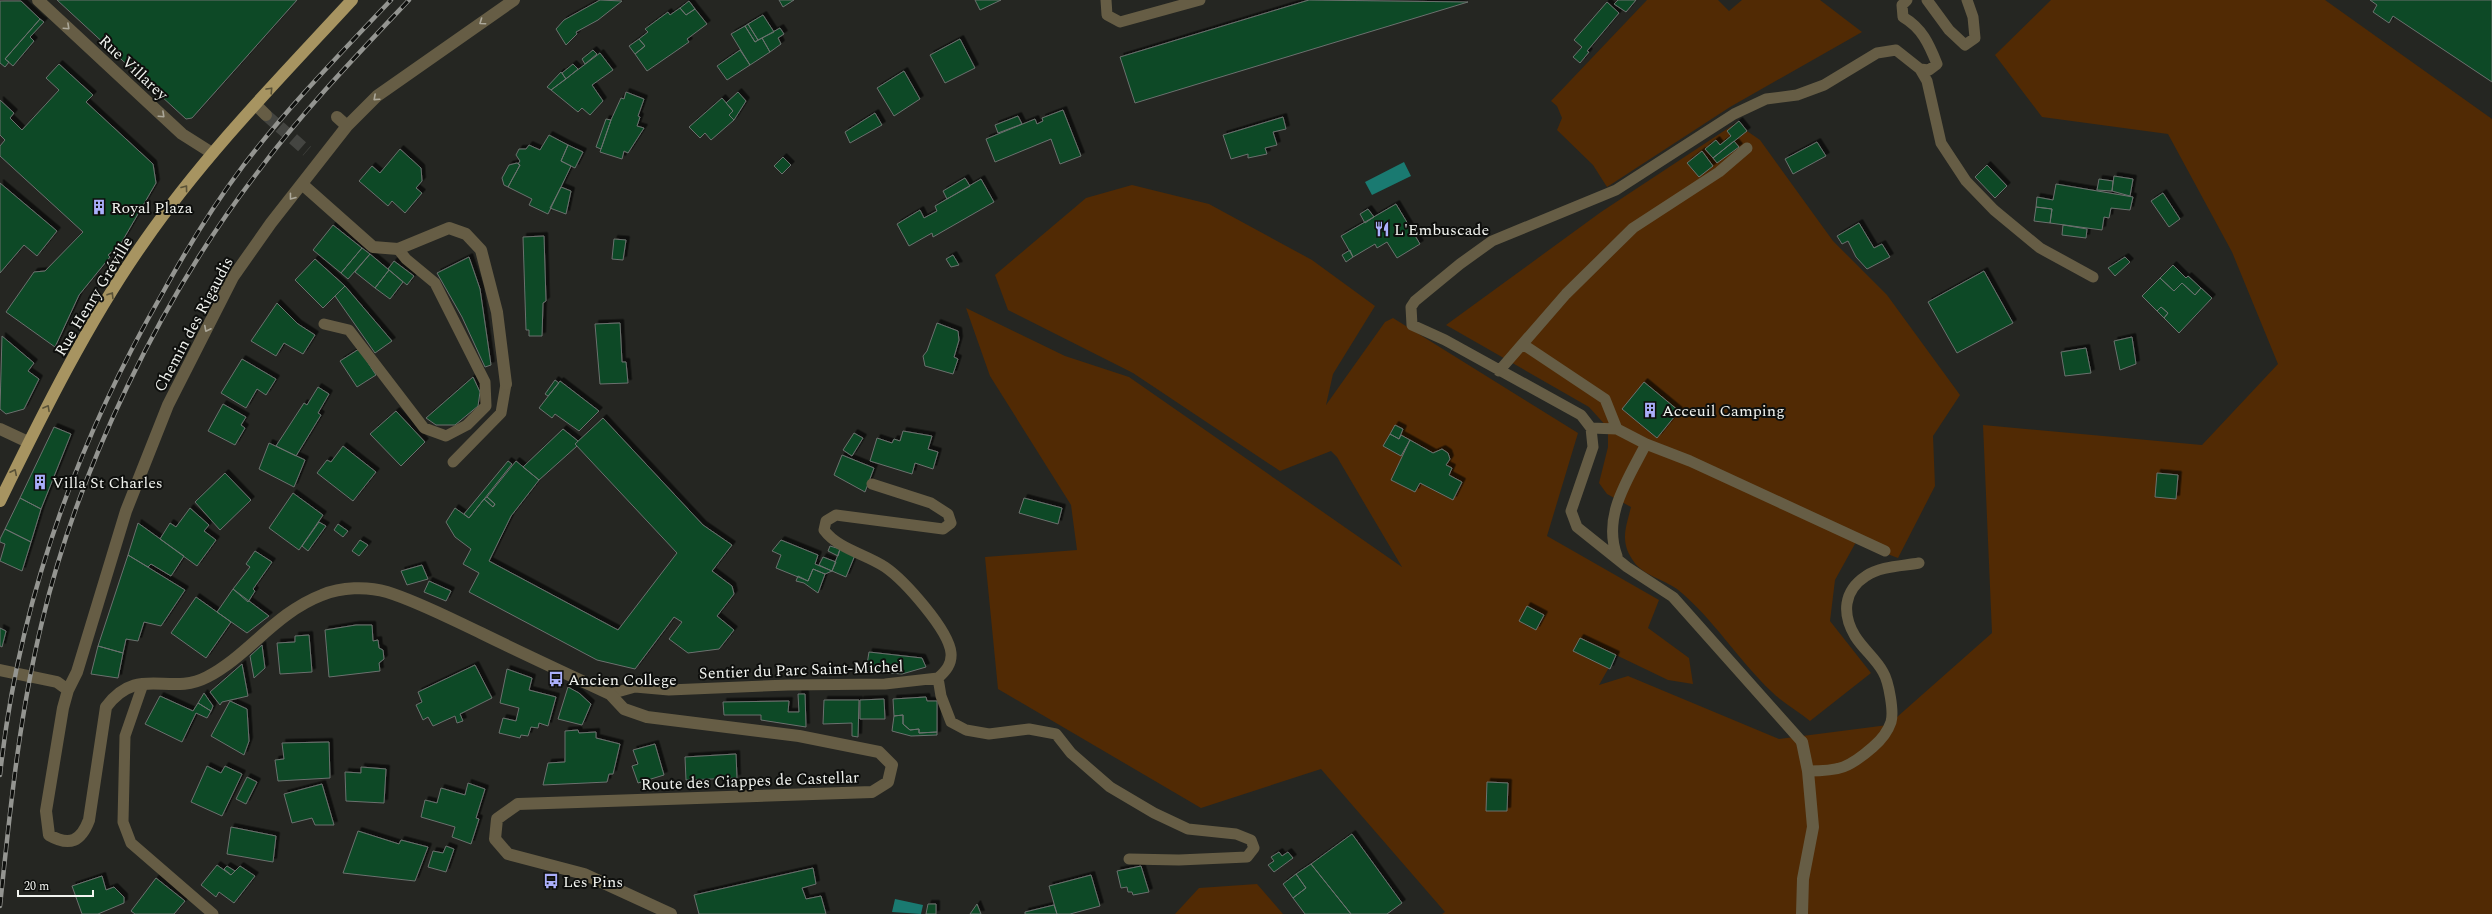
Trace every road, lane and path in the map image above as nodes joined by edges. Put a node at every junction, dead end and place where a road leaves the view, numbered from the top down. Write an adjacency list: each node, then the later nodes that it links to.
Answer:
1 (38, 0): 15 (street, Rue Villarey, one-way to 15)
2 (352, 0): 10 (main road, Rue Henry Gréville, one-way to 2)
3 (514, 0): 13 (street, Chemin des Rigaudis, one-way to 13)
4 (1106, 0): 5 (lane)
5 (1200, 0)
6 (1907, 0): 9 (lane)
7 (1927, 0): 8 (lane)
8 (1967, 0)
9 (1920, 69): 18 (lane); 21 (lane)
10 (256, 105): 11 (street); 15 (main road, Rue Henry Gréville)
11 (266, 115)
12 (337, 117): 13 (street)
13 (347, 126): 16 (street, Chemin des Rigaudis)
14 (1747, 148): 20 (lane)
15 (212, 153): 26 (main road, Rue Henry Gréville, one-way to 15)
16 (302, 184): 17 (street); 37 (street, Chemin des Rigaudis, one-way to 37)
17 (398, 249): 19 (lane); 22 (street)
18 (2093, 277)
19 (324, 324)
20 (1524, 345): 21 (lane); 25 (lane)
21 (1499, 371): 23 (lane)
22 (506, 384): 28 (lane)
23 (1591, 428): 25 (lane); 32 (lane)
24 (0, 429): 26 (street)
25 (1617, 429): 27 (lane)
26 (28, 442): 30 (main road, Rue Henry Gréville, one-way to 26)
27 (1646, 444): 31 (lane); 32 (lane)
28 (453, 462)
29 (872, 484): 35 (lane)
30 (0, 501)
31 (1885, 551)
32 (1617, 557): 39 (lane)
33 (1919, 563): 40 (lane)
34 (0, 670): 37 (street)
35 (938, 678): 38 (lane, Sentier du Parc Saint-Michel); 41 (lane)
36 (143, 684): 37 (street, Route des Ciappes de Castellar); 38 (street, Route des Ciappes de Castellar); 42 (lane)
37 (68, 690)
38 (610, 694): 43 (street, Route des Ciappes de Castellar)
39 (1802, 742): 40 (street)
40 (1808, 771): 44 (street)
41 (1129, 859)
42 (213, 914)
43 (671, 914)
44 (1802, 914)

